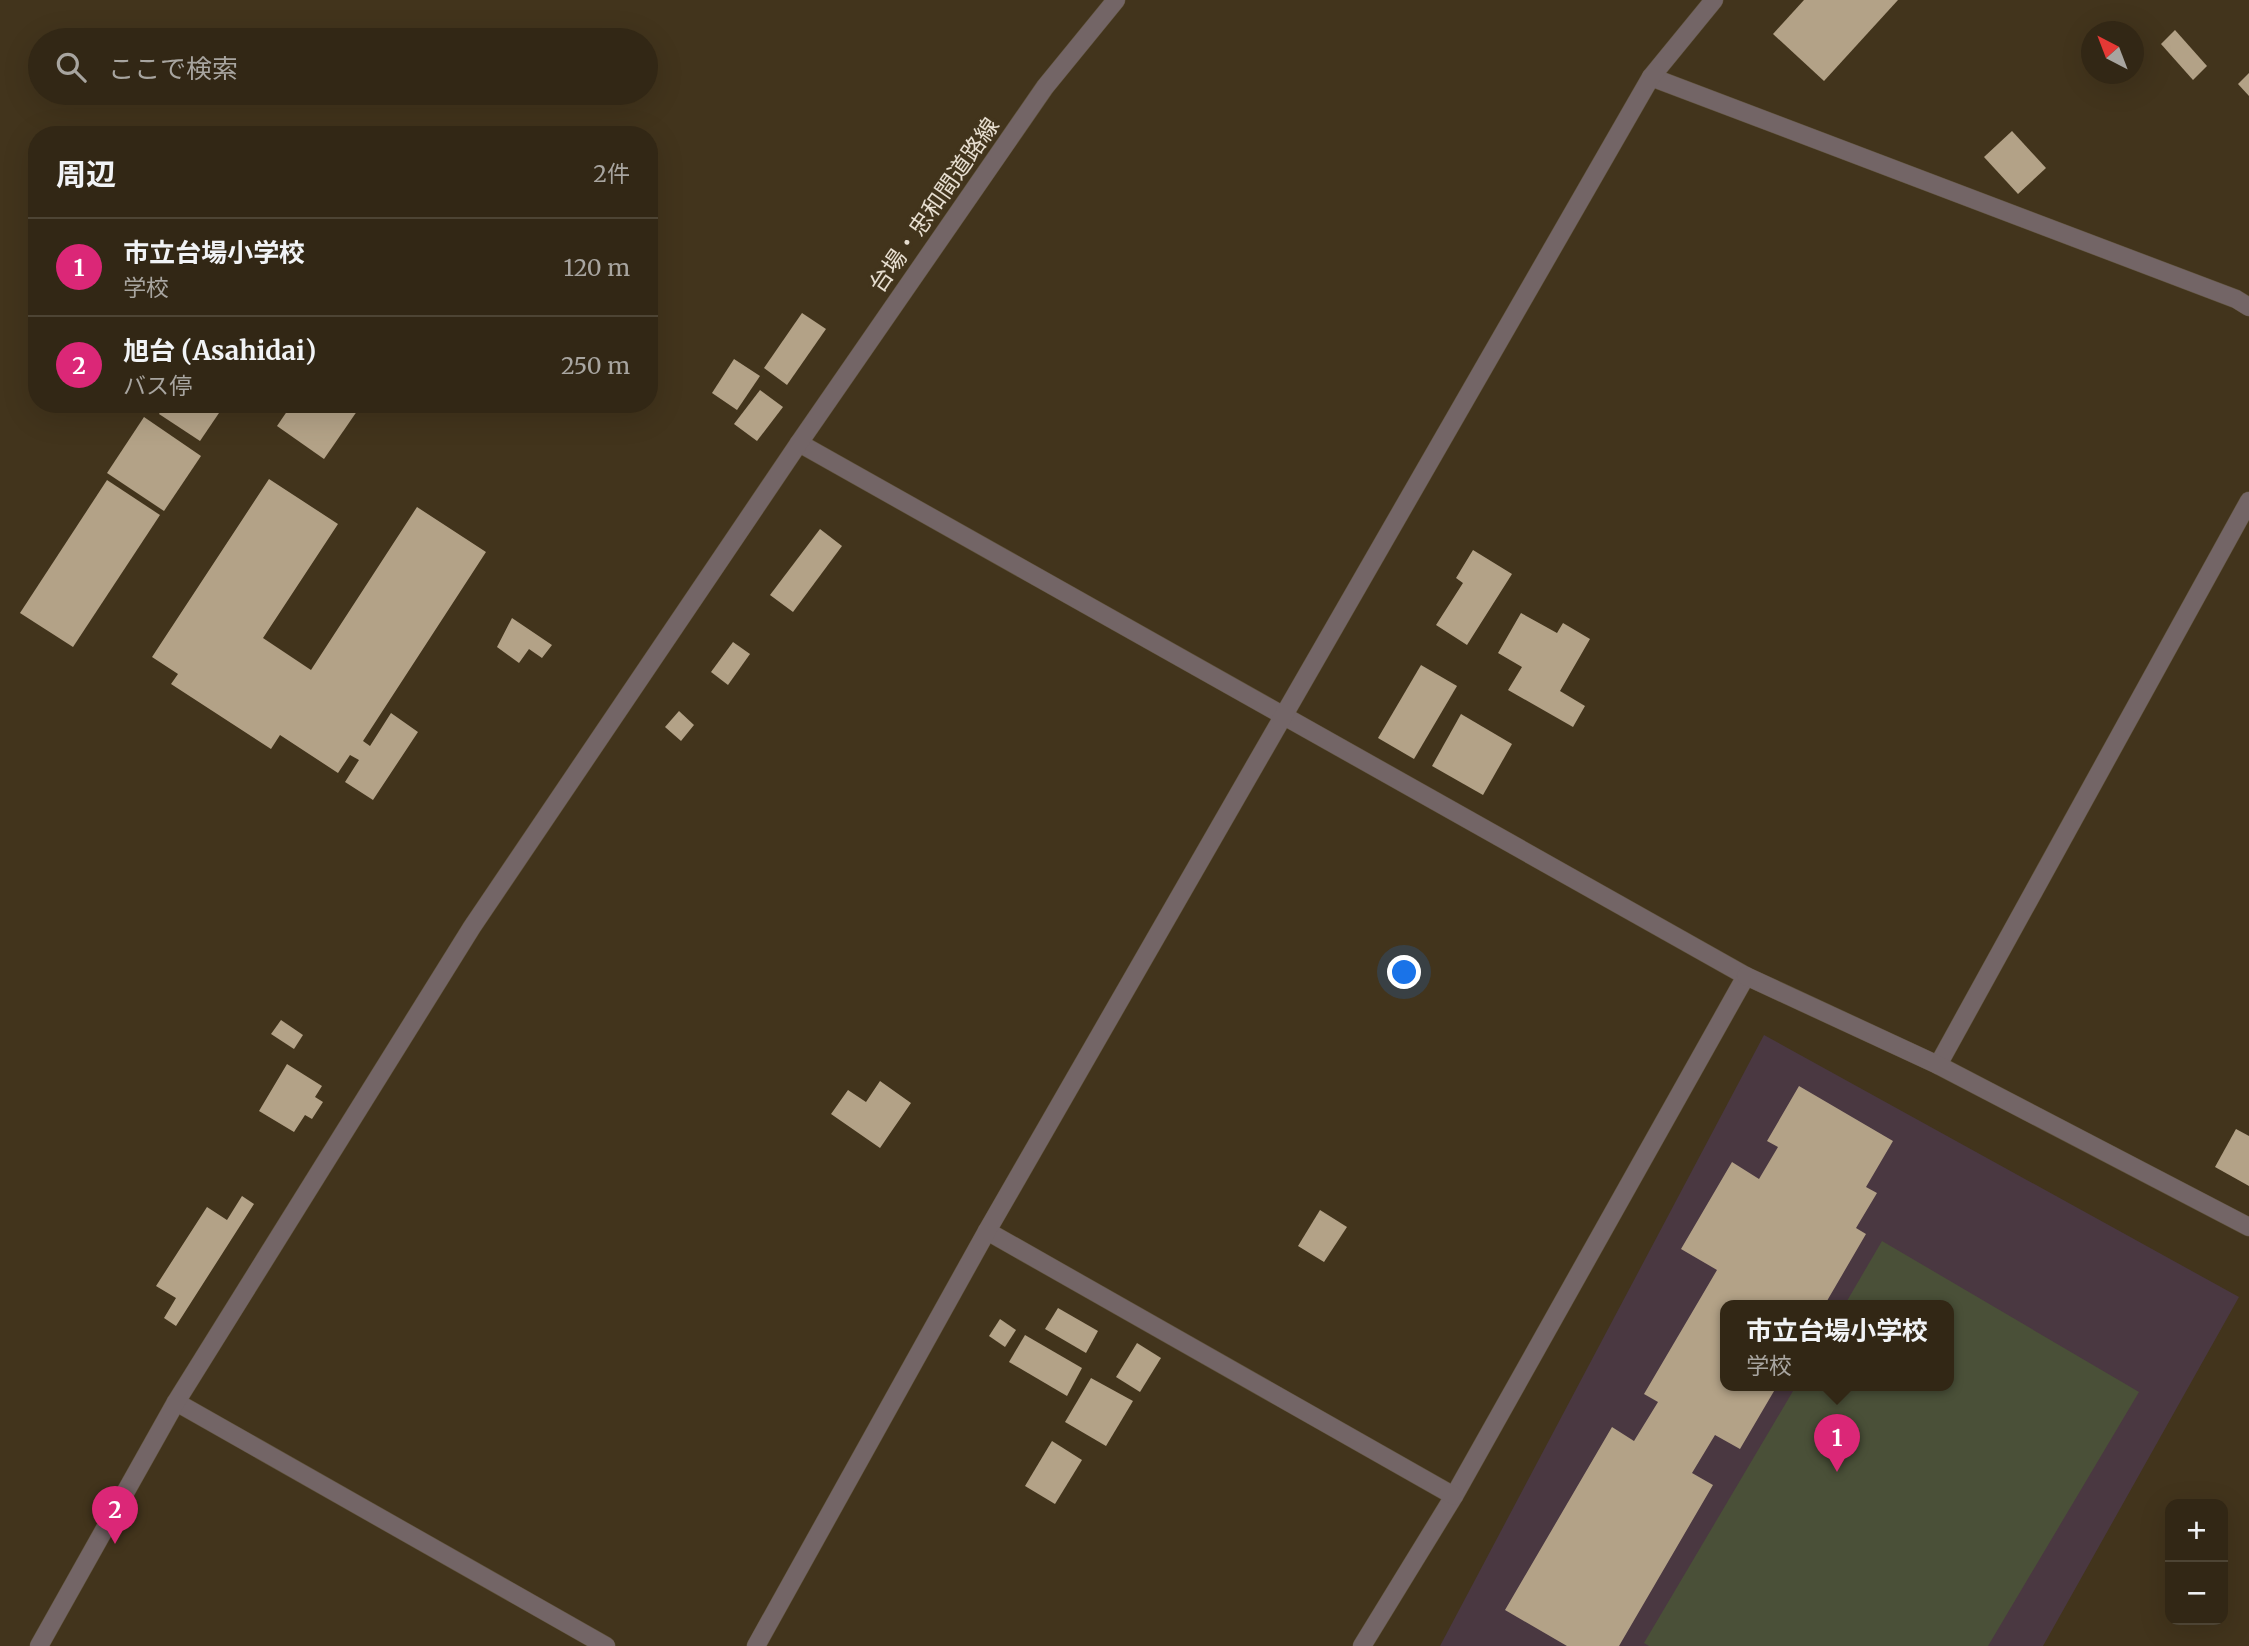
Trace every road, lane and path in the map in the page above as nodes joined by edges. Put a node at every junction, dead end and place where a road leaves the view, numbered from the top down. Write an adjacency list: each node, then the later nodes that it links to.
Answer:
1 (1116, 0): 5 (street, 台場・忠和間道路線)
2 (1714, 0): 3 (street)
3 (1651, 77): 4 (street); 7 (street)
4 (2249, 307)
5 (799, 443): 7 (street); 12 (street, 台場・忠和間道路線)
6 (2249, 501): 9 (street)
7 (1283, 716): 8 (street); 11 (street)
8 (1746, 976): 9 (street); 13 (street)
9 (1938, 1065): 10 (street)
10 (2249, 1227)
11 (987, 1231): 13 (street); 16 (street)
12 (176, 1402): 14 (street, 台場・忠和間道路線); 15 (street)
13 (1454, 1496): 17 (street)
14 (39, 1646)
15 (606, 1646)
16 (756, 1646)
17 (1362, 1646)

